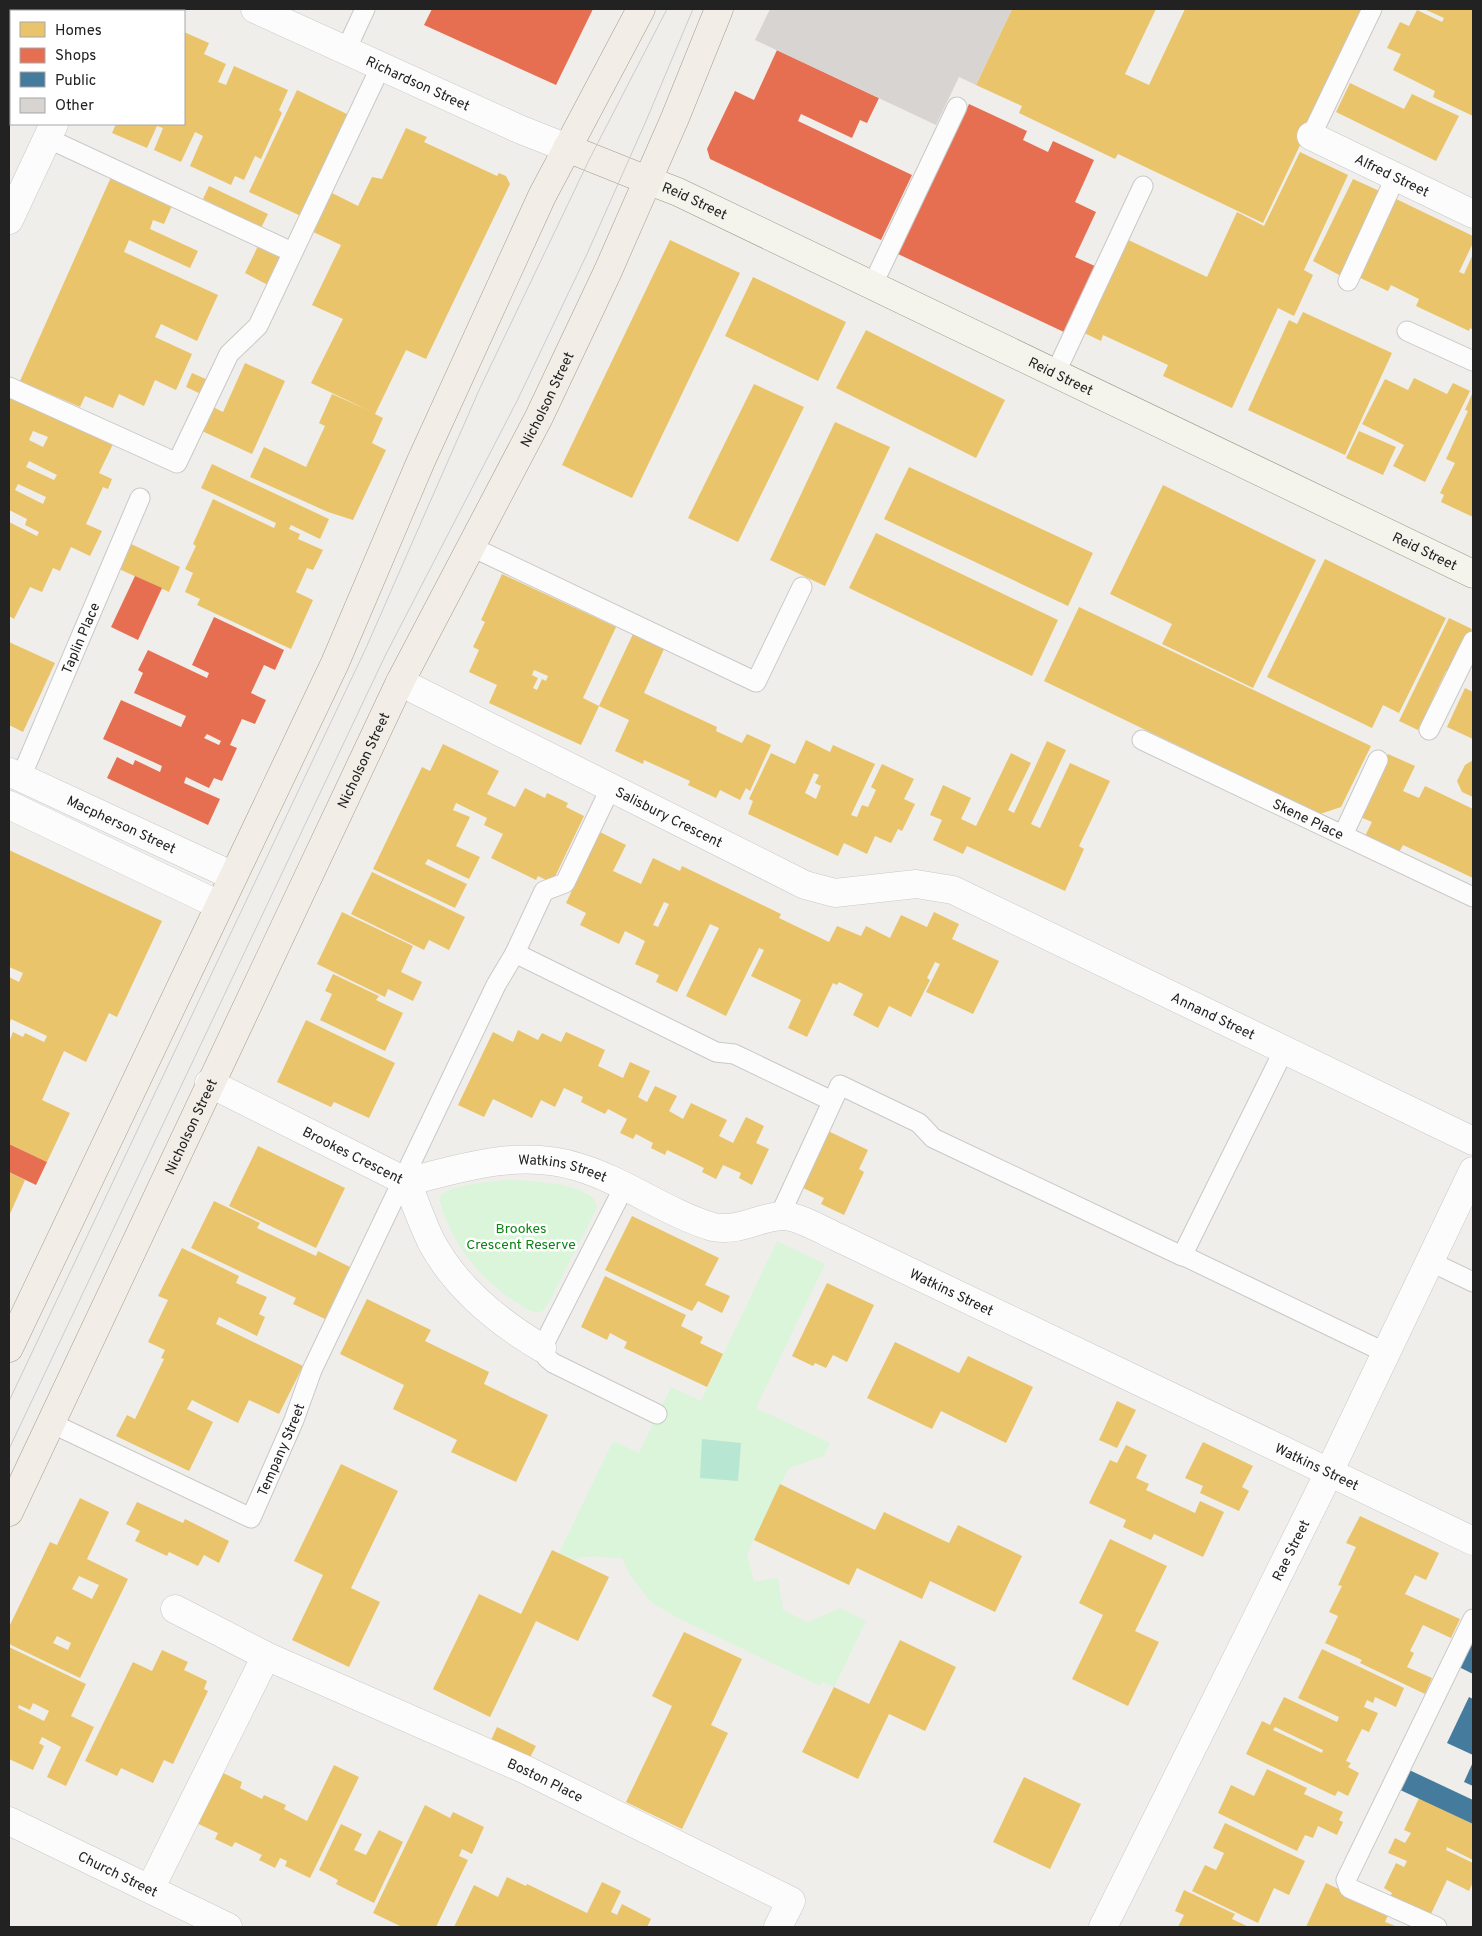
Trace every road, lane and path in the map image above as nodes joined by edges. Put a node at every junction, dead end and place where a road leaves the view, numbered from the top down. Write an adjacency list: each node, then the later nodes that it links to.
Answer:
1 (365, 9): 6 (lane)
2 (641, 9): 11 (main road)
3 (720, 9): 13 (main road, Nicholson Street)
4 (1372, 9): 10 (lane)
5 (263, 10): 6 (street, Richardson Street)
6 (346, 50): 7 (street, Richardson Street)
7 (381, 66): 11 (street, Richardson Street); 17 (lane)
8 (957, 107): 19 (lane)
9 (51, 131): 16 (street); 17 (lane)
10 (1311, 136): 12 (street, Alfred Street)
11 (567, 148): 13 (main road); 37 (main road)
12 (1396, 176): 15 (street, Alfred Street); 18 (lane)
13 (648, 180): 19 (street, Reid Street); 25 (main road, Nicholson Street)
14 (1143, 186): 22 (lane)
15 (1473, 214)
16 (9, 220)
17 (292, 252): 23 (lane)
18 (1348, 281)
19 (872, 286): 22 (street, Reid Street)
20 (1407, 331): 21 (lane)
21 (1473, 361)
22 (1054, 374): 26 (street, Reid Street)
23 (9, 387)
24 (140, 498): 33 (lane, Taplin Place)
25 (472, 547): 27 (lane); 29 (main road, Nicholson Street)
26 (1473, 574)
27 (802, 587)
28 (1473, 641): 30 (lane)
29 (400, 682): 34 (street, Salisbury Crescent); 43 (main road, Nicholson Street)
30 (1428, 730)
31 (1142, 740): 36 (lane, Skene Place)
32 (1378, 760): 36 (lane)
33 (20, 776): 35 (street, Taplin Place); 37 (street, Macpherson Street)
34 (610, 789): 38 (street, Salisbury Crescent); 41 (lane)
35 (11, 813): 40 (street)
36 (1343, 836): 39 (lane, Skene Place)
37 (233, 876): 40 (main road)
38 (953, 890): 42 (street, Annand Street)
39 (1473, 897)
40 (219, 905): 53 (main road)
41 (515, 953): 44 (lane); 47 (lane)
42 (1284, 1050): 45 (street, Annand Street); 50 (lane)
43 (209, 1083): 47 (street, Brookes Crescent); 57 (main road, Nicholson Street)
44 (832, 1101): 49 (lane); 50 (lane)
45 (1473, 1141)
46 (1473, 1171): 51 (street, Rae Street)
47 (405, 1181): 48 (street, Watkins Street); 54 (street, Brookes Crescent); 57 (lane, Tempany Street)
48 (624, 1187): 49 (street, Watkins Street); 54 (lane)
49 (779, 1217): 58 (street, Watkins Street)
50 (1182, 1255): 55 (lane)
51 (1429, 1261): 52 (lane); 55 (street, Rae Street)
52 (1473, 1282)
53 (9, 1348)
54 (542, 1348): 56 (lane, Brookes Crescent)
55 (1386, 1353): 58 (street, Rae Street)
56 (657, 1414)
57 (52, 1422): 59 (main road, Nicholson Street)
58 (1329, 1472): 60 (street, Watkins Street); 68 (street, Rae Street)
59 (9, 1512)
60 (1473, 1540)
61 (175, 1609): 63 (street, Boston Place)
62 (1473, 1619): 69 (lane)
63 (266, 1656): 65 (street); 67 (street, Boston Place)
64 (9, 1820): 65 (street, Church Street)
65 (150, 1889): 66 (street, Church Street)
66 (228, 1927)
67 (778, 1927)
68 (1104, 1927)
69 (1437, 1927)

